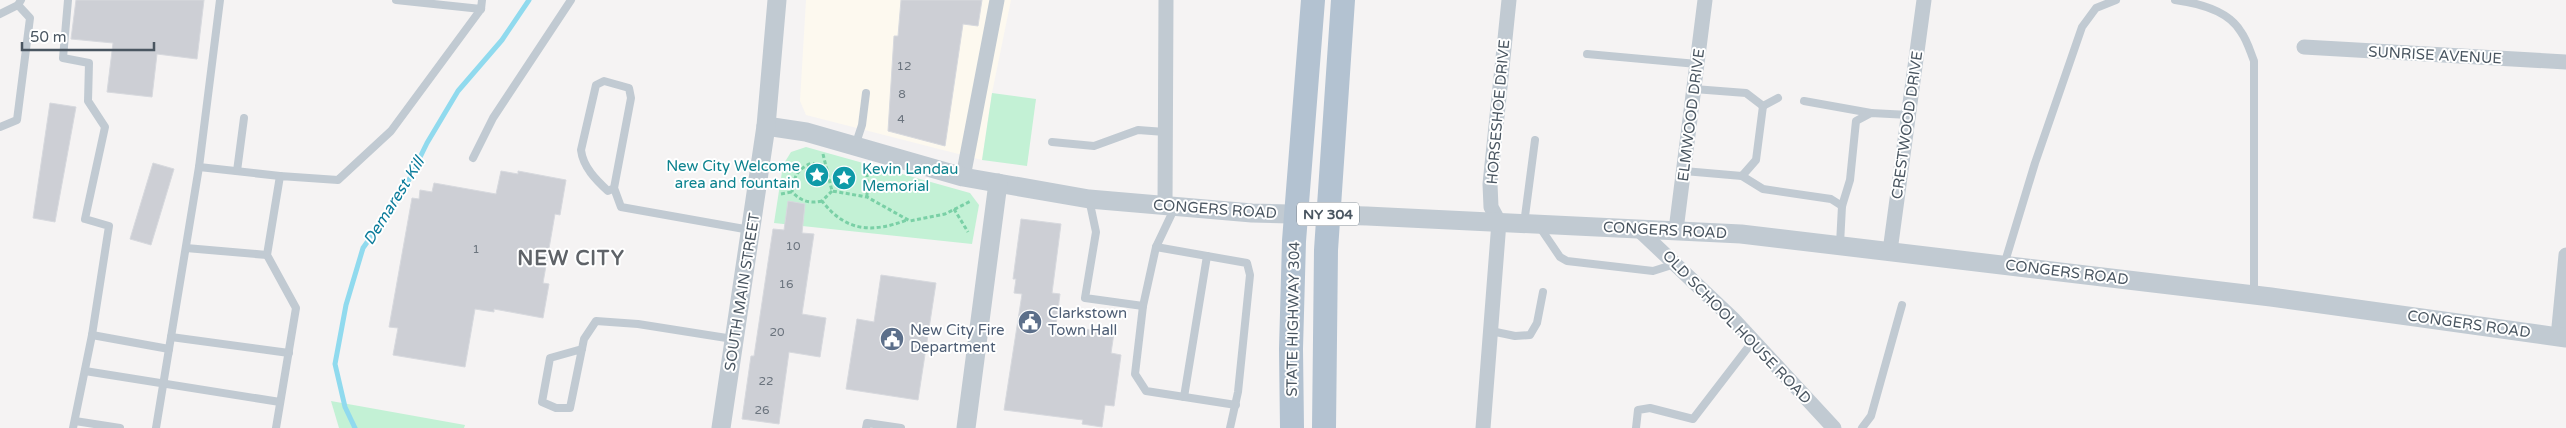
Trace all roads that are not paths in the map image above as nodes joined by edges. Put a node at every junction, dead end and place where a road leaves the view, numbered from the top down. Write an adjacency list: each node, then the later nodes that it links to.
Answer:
1 (68, 0): 70 (lane)
2 (220, 0): 38 (lane)
3 (396, 0): 17 (lane)
4 (482, 0): 17 (lane)
5 (571, 0): 37 (lane)
6 (777, 0): 31 (street, SOUTH MAIN STREET)
7 (997, 0): 43 (street)
8 (1166, 0): 33 (street)
9 (1314, 0): 49 (main road, STATE HIGHWAY 304 / NY 304)
10 (1343, 0): 50 (main road, STATE HIGHWAY 304 / NY 304)
11 (1509, 0): 51 (street, HORSESHOE DRIVE)
12 (1705, 0): 22 (street, ELMWOOD DRIVE)
13 (1924, 0): 29 (street, CRESTWOOD DRIVE)
14 (2116, 0): 64 (lane)
15 (2176, 0): 66 (lane)
16 (20, 3): 18 (lane); 32 (lane)
17 (481, 9): 41 (lane)
18 (0, 14)
19 (2304, 47): 21 (street, SUNRISE AVENUE)
20 (1586, 54): 22 (lane)
21 (2566, 62)
22 (1697, 64): 23 (street, ELMWOOD DRIVE)
23 (1694, 89): 27 (lane); 40 (street, ELMWOOD DRIVE)
24 (866, 93): 36 (lane)
25 (1778, 98): 27 (lane)
26 (1804, 102): 28 (lane)
27 (1763, 106): 42 (lane)
28 (1871, 113): 29 (lane); 48 (lane)
29 (1908, 115): 59 (street, CRESTWOOD DRIVE)
30 (244, 118): 39 (lane)
31 (766, 126): 36 (street, CONGERS ROAD); 54 (street, SOUTH MAIN STREET)
32 (0, 127)
33 (1165, 132): 35 (lane); 47 (street)
34 (1535, 140): 52 (lane)
35 (1052, 142)
36 (855, 146): 43 (street, CONGERS ROAD)
37 (473, 158)
38 (199, 167): 39 (lane); 58 (lane)
39 (237, 171): 41 (lane)
40 (1684, 171): 42 (lane); 55 (street, ELMWOOD DRIVE)
41 (280, 176): 61 (lane)
42 (1742, 176): 48 (lane)
43 (963, 177): 44 (street, CONGERS ROAD)
44 (998, 184): 46 (street, CONGERS ROAD); 91 (street)
45 (614, 188): 45 (lane); 54 (lane)
46 (1089, 199): 47 (street, CONGERS ROAD); 68 (lane)
47 (1170, 206): 49 (street, CONGERS ROAD); 57 (lane)
48 (1842, 206): 56 (lane)
49 (1296, 214): 50 (street, CONGERS ROAD); 93 (main road, STATE HIGHWAY 304 / NY 304)
50 (1328, 215): 51 (street, CONGERS ROAD); 94 (main road, STATE HIGHWAY 304 / NY 304)
51 (1499, 222): 52 (street, CONGERS ROAD); 69 (street)
52 (1531, 224): 53 (street, CONGERS ROAD); 63 (lane)
53 (1638, 228): 55 (street, CONGERS ROAD); 63 (street, OLD SCHOOL HOUSE ROAD)
54 (752, 230): 73 (street, SOUTH MAIN STREET)
55 (1676, 230): 56 (street, CONGERS ROAD)
56 (1840, 244): 59 (street, CONGERS ROAD)
57 (1156, 247): 62 (lane); 68 (lane)
58 (186, 248): 61 (lane); 71 (lane)
59 (1890, 251): 64 (street, CONGERS ROAD)
60 (2566, 254): 72 (street)
61 (267, 255): 77 (lane)
62 (1208, 256): 80 (lane); 82 (lane)
63 (1676, 264): 74 (street, OLD SCHOOL HOUSE ROAD)
64 (2004, 265): 66 (street, CONGERS ROAD)
65 (1543, 292): 69 (lane)
66 (2254, 295): 72 (street, CONGERS ROAD)
67 (1902, 305): 99 (lane)
68 (1143, 306): 80 (lane)
69 (1491, 331): 95 (street)
70 (92, 335): 75 (lane); 78 (lane)
71 (171, 337): 75 (lane); 77 (lane)
72 (2562, 337)
73 (735, 340): 76 (lane); 88 (street, SOUTH MAIN STREET)
74 (1753, 341): 83 (lane); 98 (street, OLD SCHOOL HOUSE ROAD)
75 (169, 349): 79 (lane)
76 (582, 349): 76 (lane)
77 (289, 353): 81 (lane)
78 (85, 371): 79 (lane); 84 (lane)
79 (163, 384): 81 (lane); 86 (lane)
80 (1184, 397): 82 (lane)
81 (280, 402): 87 (lane)
82 (1236, 404): 92 (lane)
83 (1693, 419): 96 (lane); 97 (lane)
84 (74, 425): 85 (lane)
85 (120, 428)
86 (156, 428)
87 (276, 428)
88 (722, 428)
89 (866, 428): 90 (lane)
90 (901, 428)
91 (966, 428)
92 (1230, 428)
93 (1292, 428)
94 (1324, 428)
95 (1483, 428)
96 (1636, 428)
97 (1694, 428)
98 (1834, 428)
99 (1862, 428)

